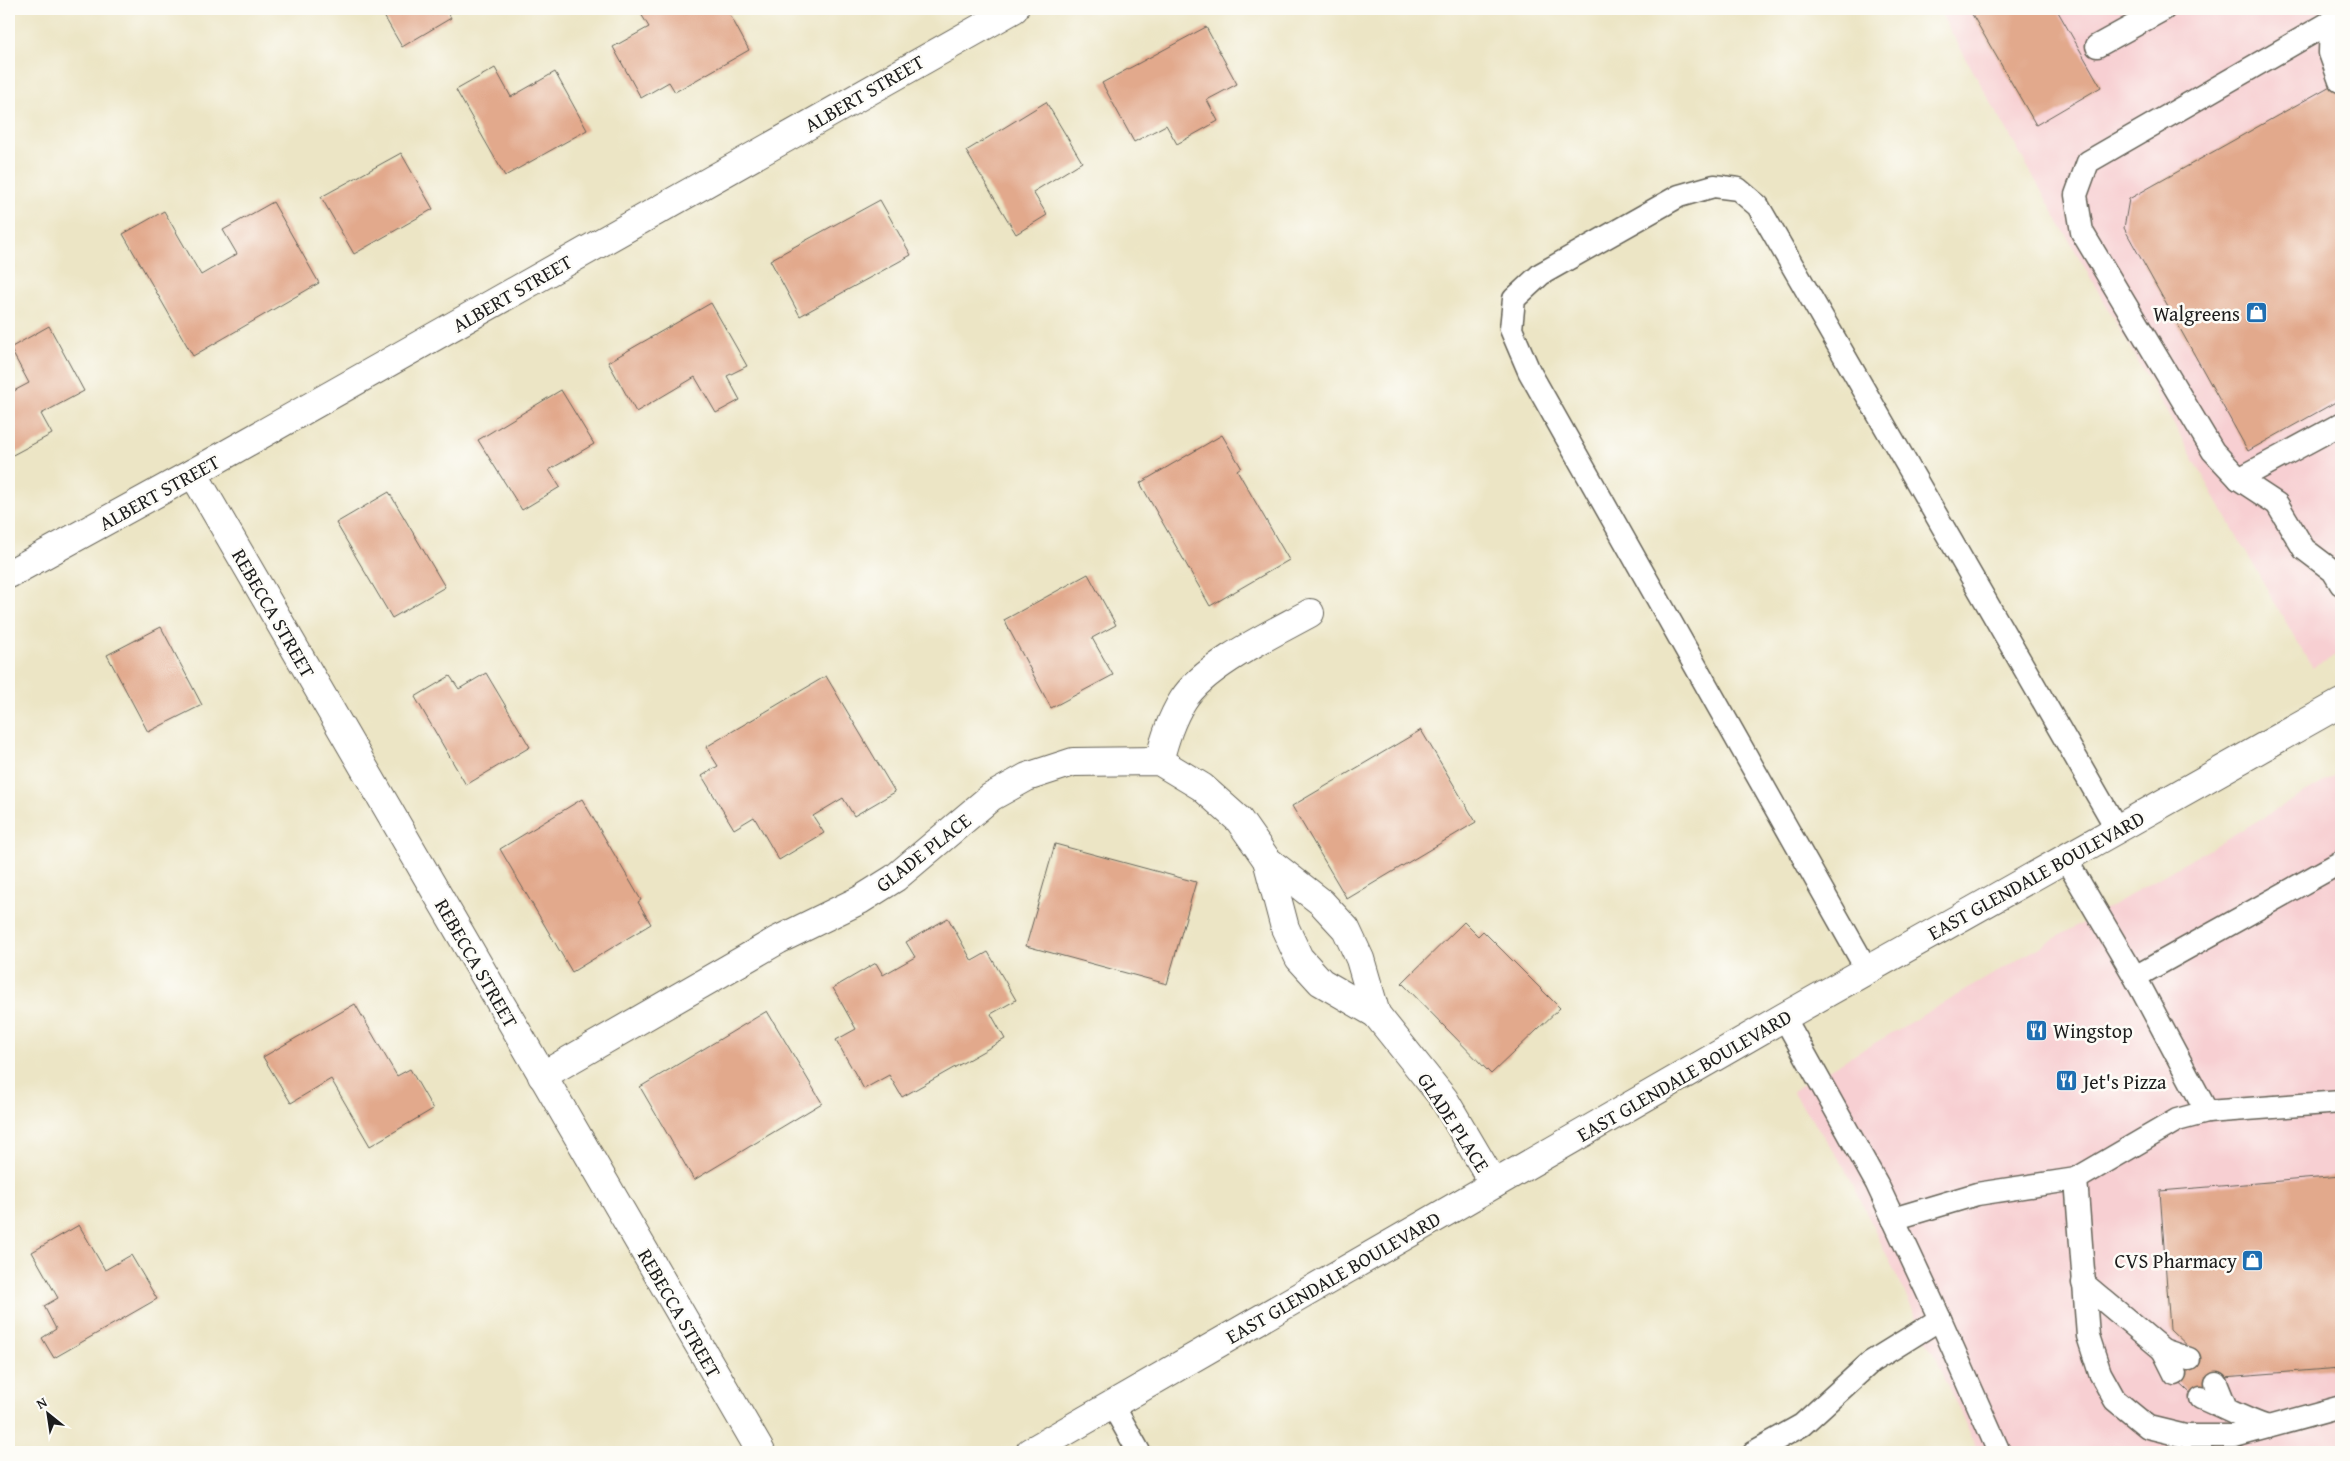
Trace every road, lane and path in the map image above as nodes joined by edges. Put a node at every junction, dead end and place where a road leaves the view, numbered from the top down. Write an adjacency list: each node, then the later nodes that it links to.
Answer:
1 (1014, 9): 7 (street, ALBERT STREET)
2 (2164, 9): 4 (lane)
3 (2336, 19): 5 (lane); 8 (lane)
4 (2097, 46)
5 (2340, 81)
6 (2341, 424): 8 (lane)
7 (193, 474): 9 (street, ALBERT STREET); 22 (street, REBECCA STREET)
8 (2239, 479): 10 (lane)
9 (9, 574)
10 (2339, 574)
11 (1310, 613): 13 (street)
12 (2341, 703): 14 (street, EAST GLENDALE BOULEVARD)
13 (1159, 760): 16 (street, GLADE PLACE); 22 (street, GLADE PLACE)
14 (2117, 829): 15 (street, EAST GLENDALE BOULEVARD); 18 (lane)
15 (2065, 858): 18 (street, EAST GLENDALE BOULEVARD); 19 (lane)
16 (1267, 860): 20 (street, GLADE PLACE); 20 (street, GLADE PLACE)
17 (2341, 862): 19 (lane)
18 (1867, 970): 21 (street, EAST GLENDALE BOULEVARD)
19 (2135, 976): 24 (lane)
20 (1376, 1014): 26 (street, GLADE PLACE)
21 (1784, 1016): 26 (street, EAST GLENDALE BOULEVARD); 27 (lane)
22 (542, 1076): 35 (street, REBECCA STREET)
23 (2341, 1102): 24 (lane)
24 (2207, 1112): 25 (lane)
25 (2076, 1179): 27 (lane); 28 (lane)
26 (1494, 1184): 32 (street, EAST GLENDALE BOULEVARD)
27 (1893, 1219): 29 (lane)
28 (2083, 1283): 30 (lane); 34 (lane)
29 (1940, 1319): 38 (lane); 39 (lane)
30 (2182, 1367)
31 (2209, 1391): 34 (lane)
32 (1112, 1404): 36 (street, EAST GLENDALE BOULEVARD); 37 (lane)
33 (2341, 1407): 34 (lane)
34 (2268, 1427)
35 (761, 1452)
36 (1030, 1452)
37 (1139, 1452)
38 (1754, 1452)
39 (1999, 1452)

